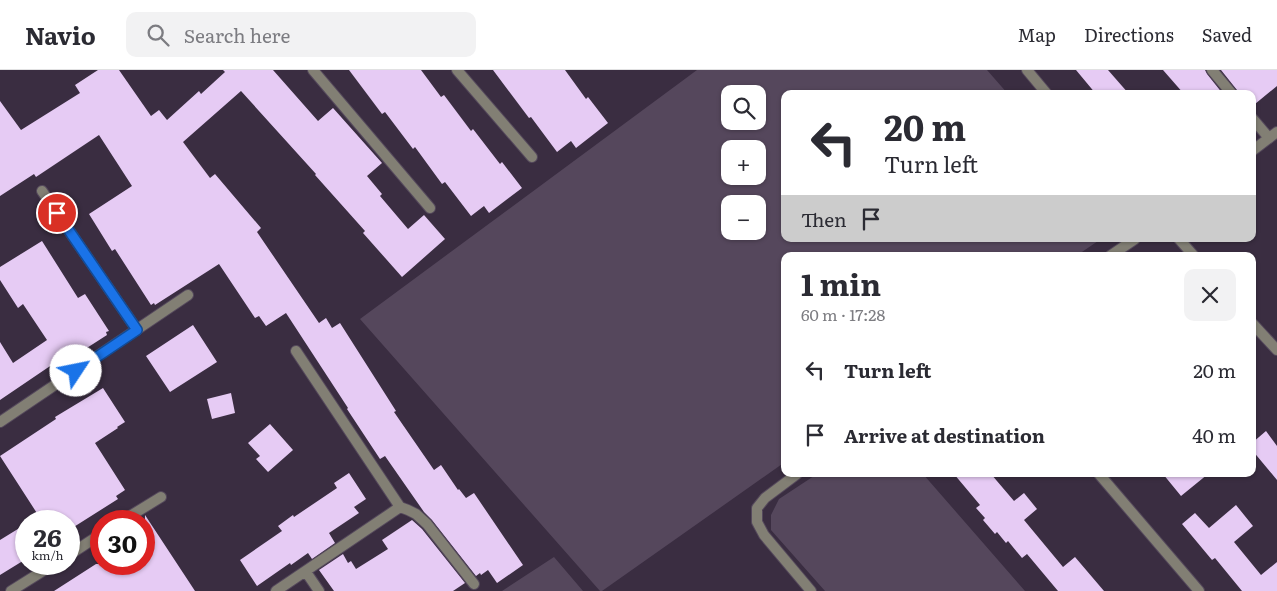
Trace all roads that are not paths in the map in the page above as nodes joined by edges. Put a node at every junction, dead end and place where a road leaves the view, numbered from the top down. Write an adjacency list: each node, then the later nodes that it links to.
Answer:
1 (313, 70): 12 (street)
2 (457, 70): 10 (street)
3 (1027, 70): 5 (street)
4 (1212, 70): 6 (street)
5 (1044, 90)
6 (1229, 90)
7 (1256, 121): 8 (street)
8 (1273, 135): 9 (street)
9 (1256, 148)
10 (532, 157)
11 (42, 191): 19 (street)
12 (430, 208)
13 (1131, 242): 15 (street)
14 (1182, 242): 16 (street)
15 (1116, 252)
16 (1190, 252)
17 (188, 295): 19 (street)
18 (1256, 327): 20 (street)
19 (137, 330): 22 (street)
20 (1277, 350)
21 (296, 351): 26 (street)
22 (0, 422)
23 (793, 477): 34 (street)
24 (1102, 477): 35 (street)
25 (161, 497): 27 (street)
26 (400, 507): 28 (street); 30 (street)
27 (140, 510)
28 (306, 572): 32 (street); 33 (street)
29 (36, 575): 31 (street)
30 (474, 584)
31 (10, 591)
32 (276, 591)
33 (318, 591)
34 (811, 591)
35 (1199, 591)

